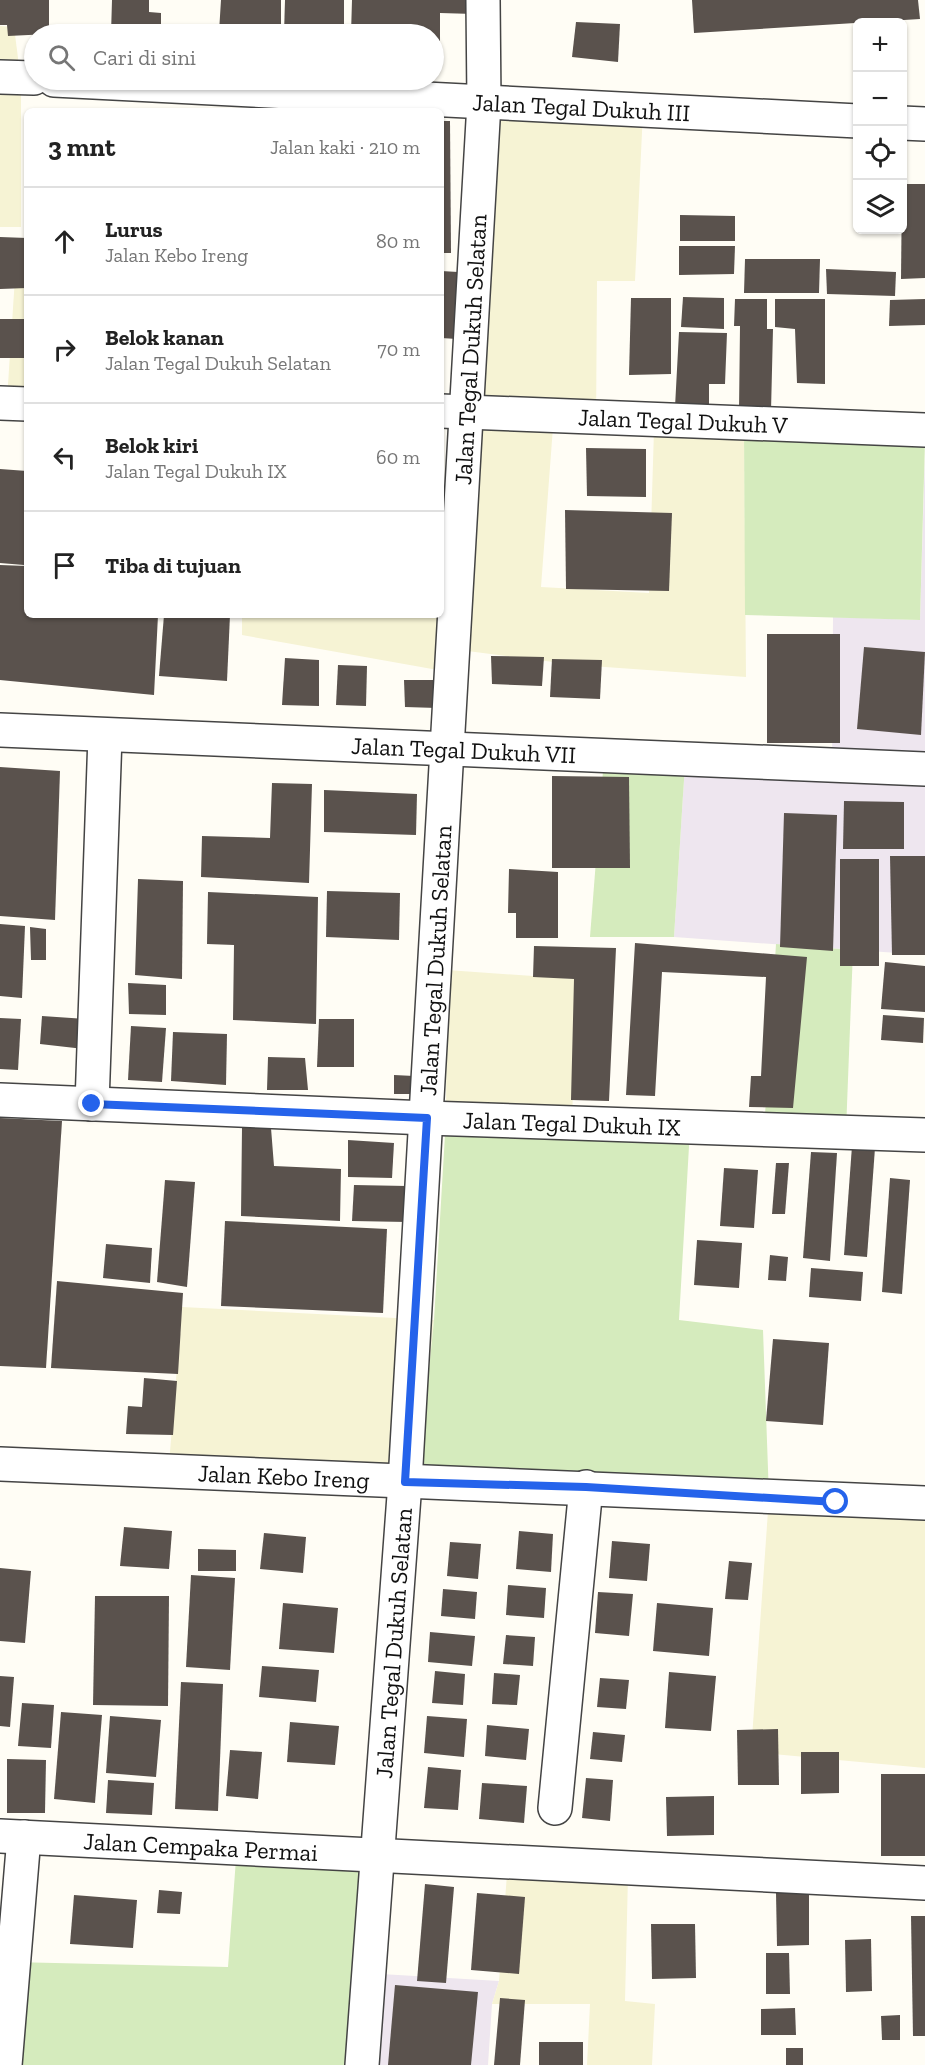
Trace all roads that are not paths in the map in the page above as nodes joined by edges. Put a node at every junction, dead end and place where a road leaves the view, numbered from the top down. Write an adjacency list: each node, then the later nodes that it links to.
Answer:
1 (483, 0): 5 (street, Jalan Tegal Dukuh Selatan)
2 (0, 76): 3 (street)
3 (24, 77)
4 (241, 90): 5 (street, Jalan Tegal Dukuh III)
5 (484, 103): 6 (street, Jalan Tegal Dukuh III); 11 (street, Jalan Tegal Dukuh Selatan)
6 (853, 121)
7 (907, 123): 8 (street)
8 (925, 124)
9 (0, 403): 10 (street)
10 (24, 404)
11 (453, 412): 12 (street, Jalan Tegal Dukuh V); 15 (street, Jalan Tegal Dukuh Selatan)
12 (925, 430)
13 (0, 730): 14 (street, Jalan Tegal Dukuh VII)
14 (105, 736): 15 (street, Jalan Tegal Dukuh VII); 18 (street)
15 (448, 749): 16 (street, Jalan Tegal Dukuh VII); 19 (street, Jalan Tegal Dukuh Selatan)
16 (925, 769)
17 (0, 1100): 18 (street, Jalan Tegal Dukuh IX)
18 (92, 1104): 19 (street, Jalan Tegal Dukuh IX)
19 (427, 1118): 20 (street, Jalan Tegal Dukuh IX); 22 (street, Jalan Tegal Dukuh Selatan)
20 (925, 1135)
21 (0, 1464): 22 (street, Jalan Kebo Ireng)
22 (405, 1482): 23 (street, Jalan Kebo Ireng); 27 (street, Jalan Tegal Dukuh Selatan)
23 (586, 1487): 24 (street, Jalan Kebo Ireng); 25 (street)
24 (925, 1503)
25 (555, 1808)
26 (12, 1837): 27 (street, Jalan Cempaka Permai); 29 (street, Jalan Cempaka Permai)
27 (377, 1855): 28 (street, Jalan Cempaka Permai); 31 (street, Jalan Tegal Dukuh Selatan)
28 (925, 1883)
29 (5, 2007): 30 (street, Jalan Cempaka Permai)
30 (5, 2065)
31 (362, 2065)

